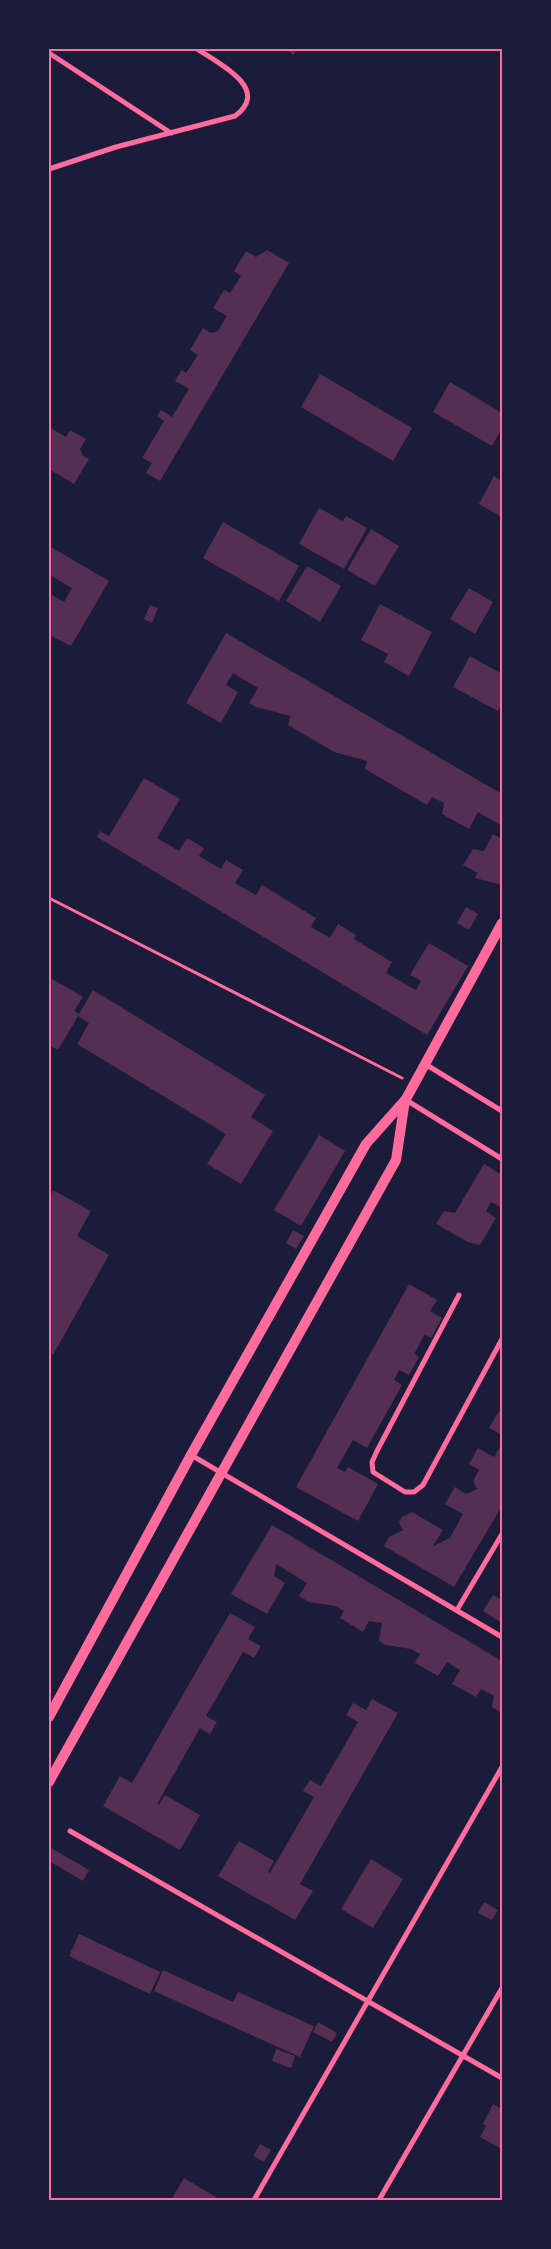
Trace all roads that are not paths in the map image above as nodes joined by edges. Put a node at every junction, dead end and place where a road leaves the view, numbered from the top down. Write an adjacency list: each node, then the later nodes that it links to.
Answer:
1 (197, 49): 3 (street)
2 (49, 53): 3 (street)
3 (171, 132): 4 (street)
4 (49, 169)
5 (502, 923): 6 (main road)
6 (425, 1064): 7 (main road); 8 (street)
7 (406, 1099): 9 (street); 12 (main road); 13 (main road)
8 (502, 1110)
9 (502, 1159)
10 (459, 1295): 11 (street)
11 (502, 1339)
12 (191, 1455): 13 (street); 17 (main road)
13 (222, 1472): 15 (street); 19 (main road)
14 (502, 1534): 15 (street)
15 (457, 1610): 16 (street)
16 (502, 1637)
17 (49, 1717)
18 (502, 1766): 22 (street)
19 (49, 1782)
20 (70, 1831): 22 (street)
21 (502, 1988): 23 (street)
22 (369, 2001): 23 (street); 25 (street)
23 (463, 2055): 24 (street); 26 (street)
24 (502, 2078)
25 (254, 2200)
26 (379, 2200)

